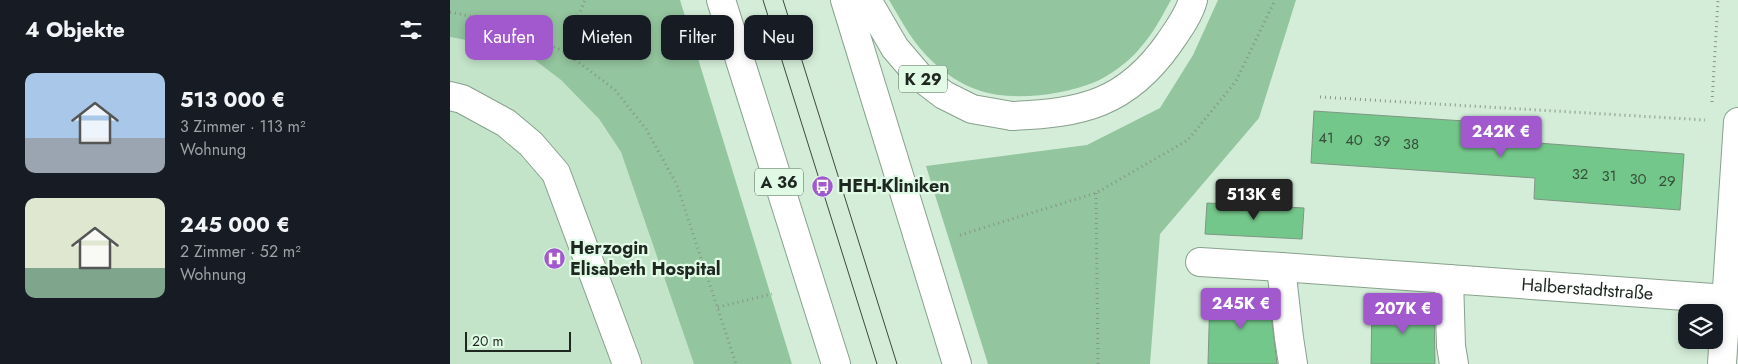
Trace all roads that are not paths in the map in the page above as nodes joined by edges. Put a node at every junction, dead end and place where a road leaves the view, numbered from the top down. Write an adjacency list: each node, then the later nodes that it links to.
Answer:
1 (721, 0): 12 (main road, A 36)
2 (845, 0): 13 (main road)
3 (867, 0): 4 (main road, K 29)
4 (1194, 0)
5 (450, 96): 11 (main road)
6 (1738, 122): 10 (main road)
7 (1200, 262): 8 (main road, Halberstadtstraße)
8 (1281, 267): 9 (main road, Halberstadtstraße); 14 (main road)
9 (1449, 279): 10 (main road, Halberstadtstraße); 15 (main road)
10 (1727, 299): 16 (main road)
11 (627, 364)
12 (836, 364)
13 (957, 364)
14 (1293, 364)
15 (1454, 364)
16 (1722, 364)

